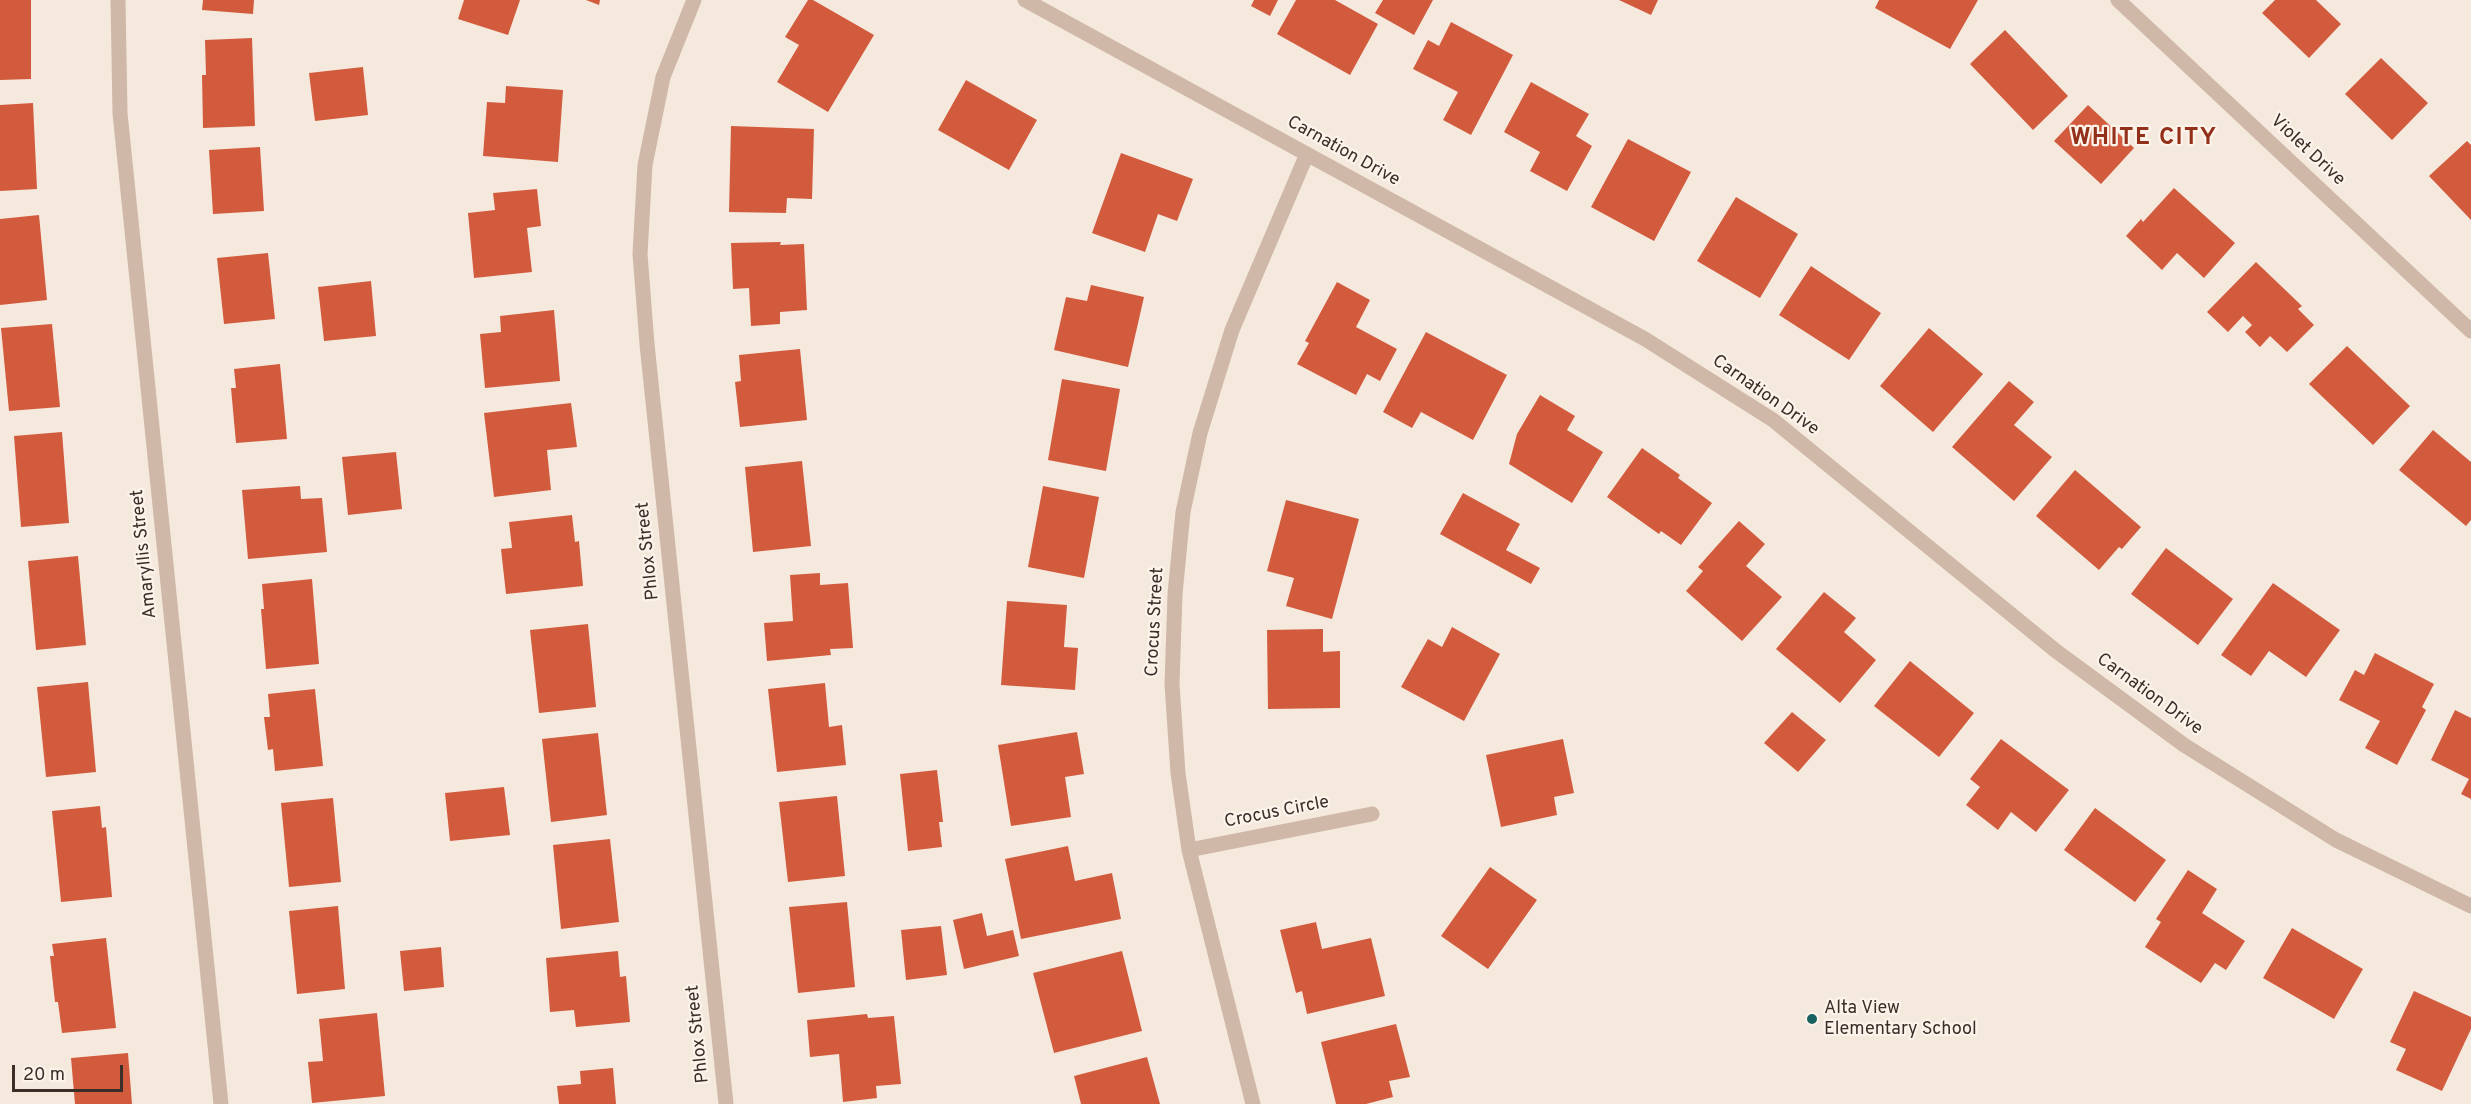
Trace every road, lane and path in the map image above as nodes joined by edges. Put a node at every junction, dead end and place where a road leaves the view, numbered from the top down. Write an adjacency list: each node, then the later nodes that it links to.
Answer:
1 (118, 0): 10 (street, Amaryllis Street)
2 (694, 0): 11 (street, Phlox Street)
3 (1027, 0): 5 (street, Carnation Drive)
4 (2118, 0): 6 (street, Violet Drive)
5 (1307, 154): 8 (street, Crocus Street); 9 (street, Carnation Drive)
6 (2471, 330)
7 (1372, 814): 8 (street, Crocus Circle)
8 (1189, 850): 12 (street, Crocus Street)
9 (2471, 906)
10 (221, 1104)
11 (726, 1104)
12 (1253, 1104)

